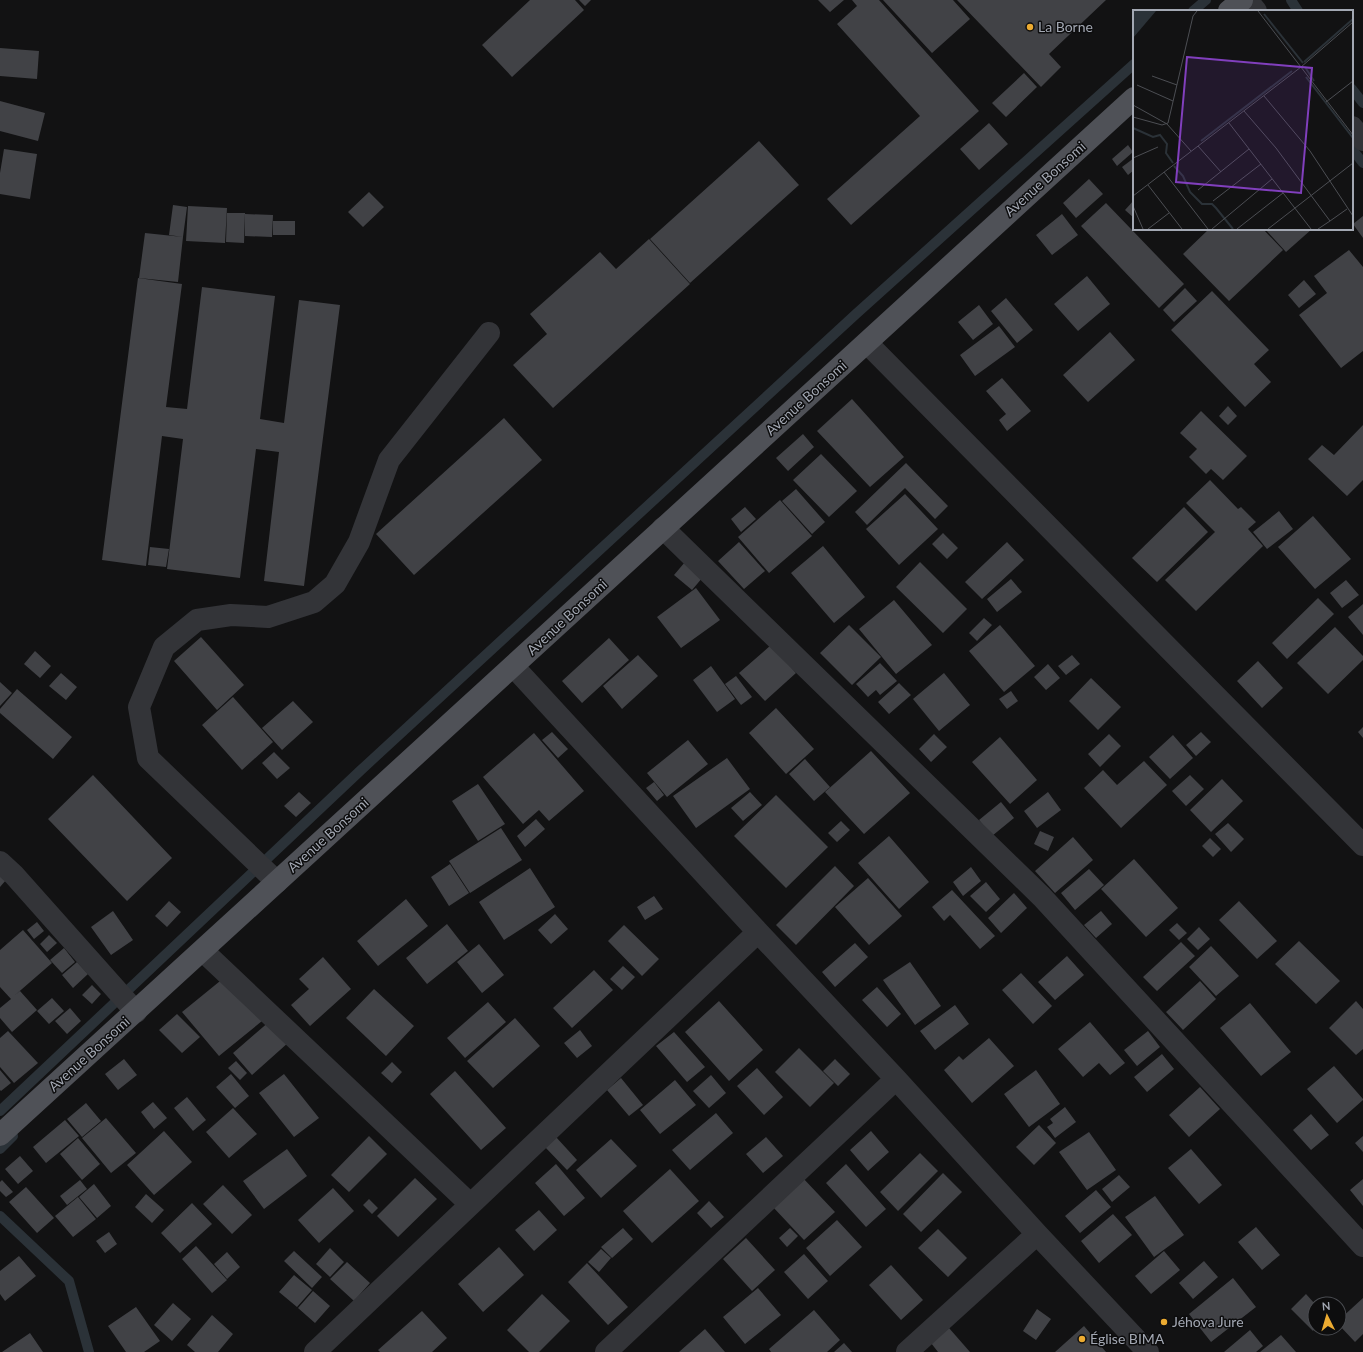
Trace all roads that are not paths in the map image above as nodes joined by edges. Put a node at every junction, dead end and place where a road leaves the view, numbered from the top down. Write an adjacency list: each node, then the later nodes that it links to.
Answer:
1 (1242, 0): 3 (main road)
2 (1247, 0): 4 (street)
3 (1231, 10)
4 (1255, 10)
5 (1133, 99): 9 (main road, Avenue Bonsomi)
6 (1353, 128): 7 (street)
7 (1363, 140)
8 (488, 333): 14 (street)
9 (867, 343): 10 (main road, Avenue Bonsomi); 12 (street)
10 (663, 528): 11 (main road, Avenue Bonsomi); 22 (street)
11 (513, 666): 14 (main road, Avenue Bonsomi); 15 (street)
12 (1363, 845)
13 (0, 862): 17 (street)
14 (277, 882): 16 (main road, Avenue Bonsomi)
15 (758, 932): 18 (street); 20 (street)
16 (203, 950): 17 (main road, Avenue Bonsomi); 20 (street)
17 (136, 1012): 19 (main road, Avenue Bonsomi)
18 (896, 1079): 21 (street); 24 (street)
19 (0, 1135)
20 (470, 1204): 23 (street)
21 (1037, 1234): 25 (street); 26 (street)
22 (1363, 1246)
23 (315, 1352)
24 (606, 1352)
25 (907, 1352)
26 (1148, 1352)

